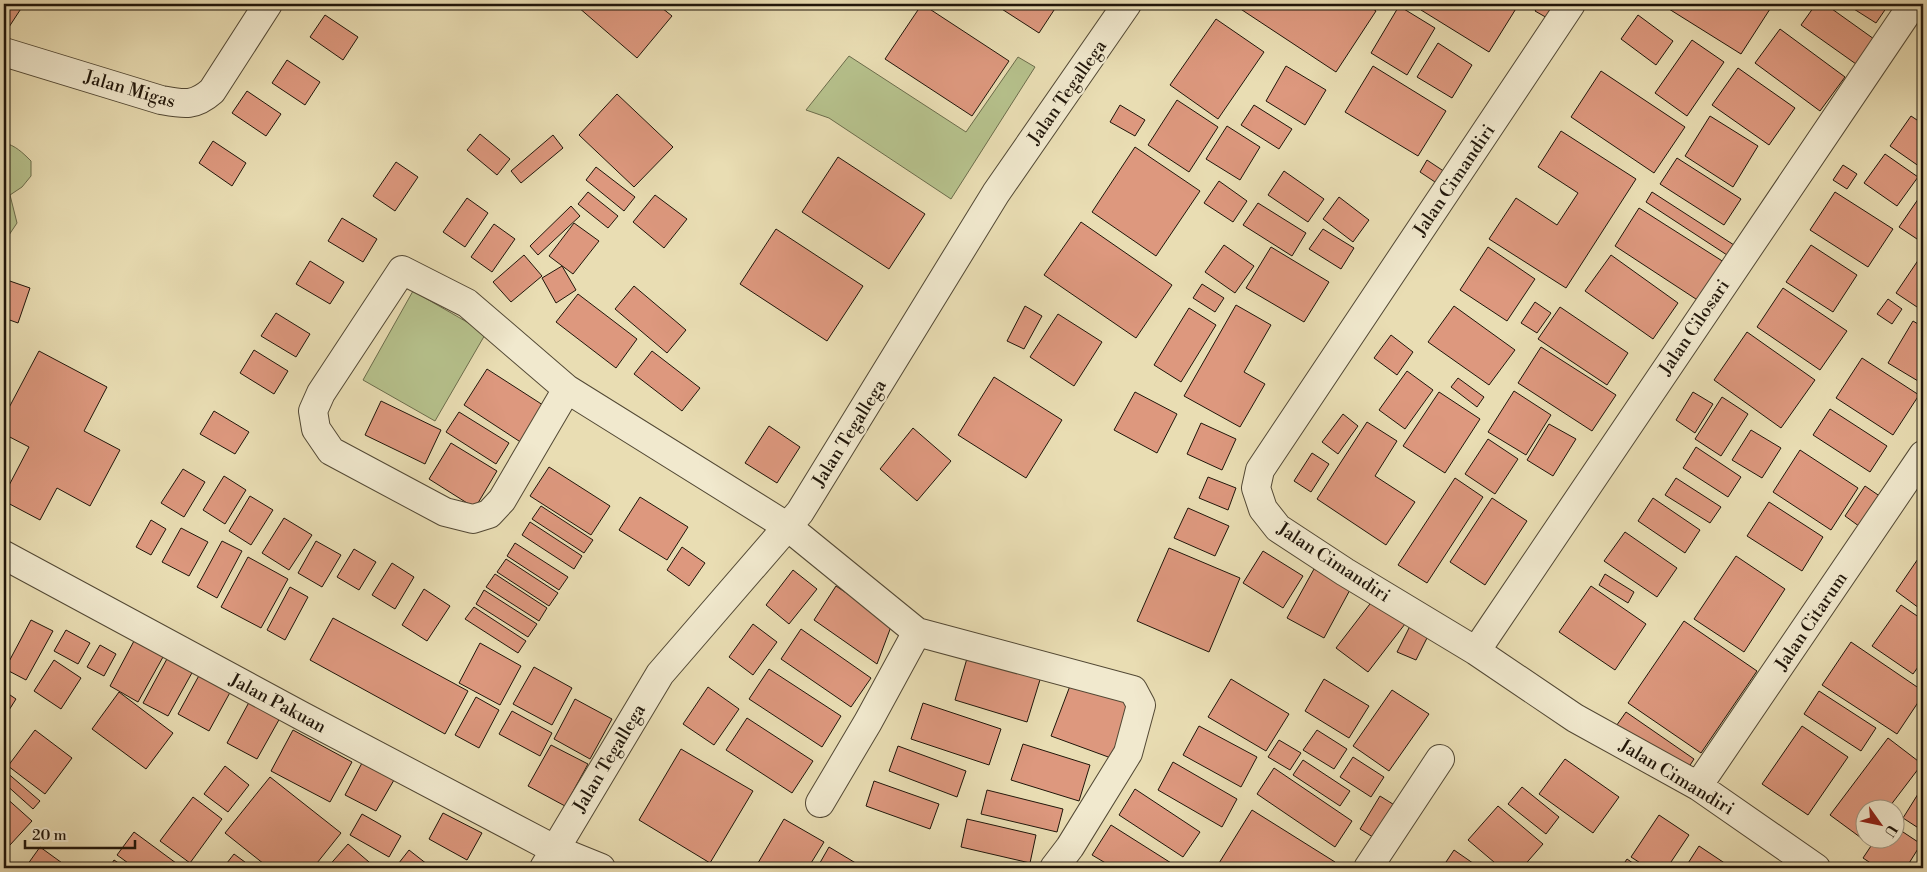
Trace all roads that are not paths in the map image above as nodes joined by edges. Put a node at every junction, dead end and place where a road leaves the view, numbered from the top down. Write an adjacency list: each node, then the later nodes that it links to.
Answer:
1 (268, 4): 5 (street, Jalan Migas)
2 (1128, 4): 8 (street, Jalan Tegallega)
3 (1571, 4): 11 (street, Jalan Cimandiri)
4 (1913, 4): 11 (street, Jalan Cilosari)
5 (4, 52)
6 (567, 389): 6 (street); 8 (street)
7 (1923, 455): 13 (street, Jalan Citarum)
8 (794, 520): 10 (street); 15 (street, Jalan Tegallega)
9 (4, 555): 15 (street, Jalan Pakuan)
10 (917, 632): 14 (street); 17 (street)
11 (1476, 651): 13 (street, Jalan Cimandiri)
12 (1440, 759): 18 (street)
13 (1698, 786): 19 (street, Jalan Cimandiri)
14 (820, 803)
15 (549, 859): 16 (street, Jalan Pakuan)
16 (601, 868)
17 (1054, 868)
18 (1368, 868)
19 (1816, 868)

